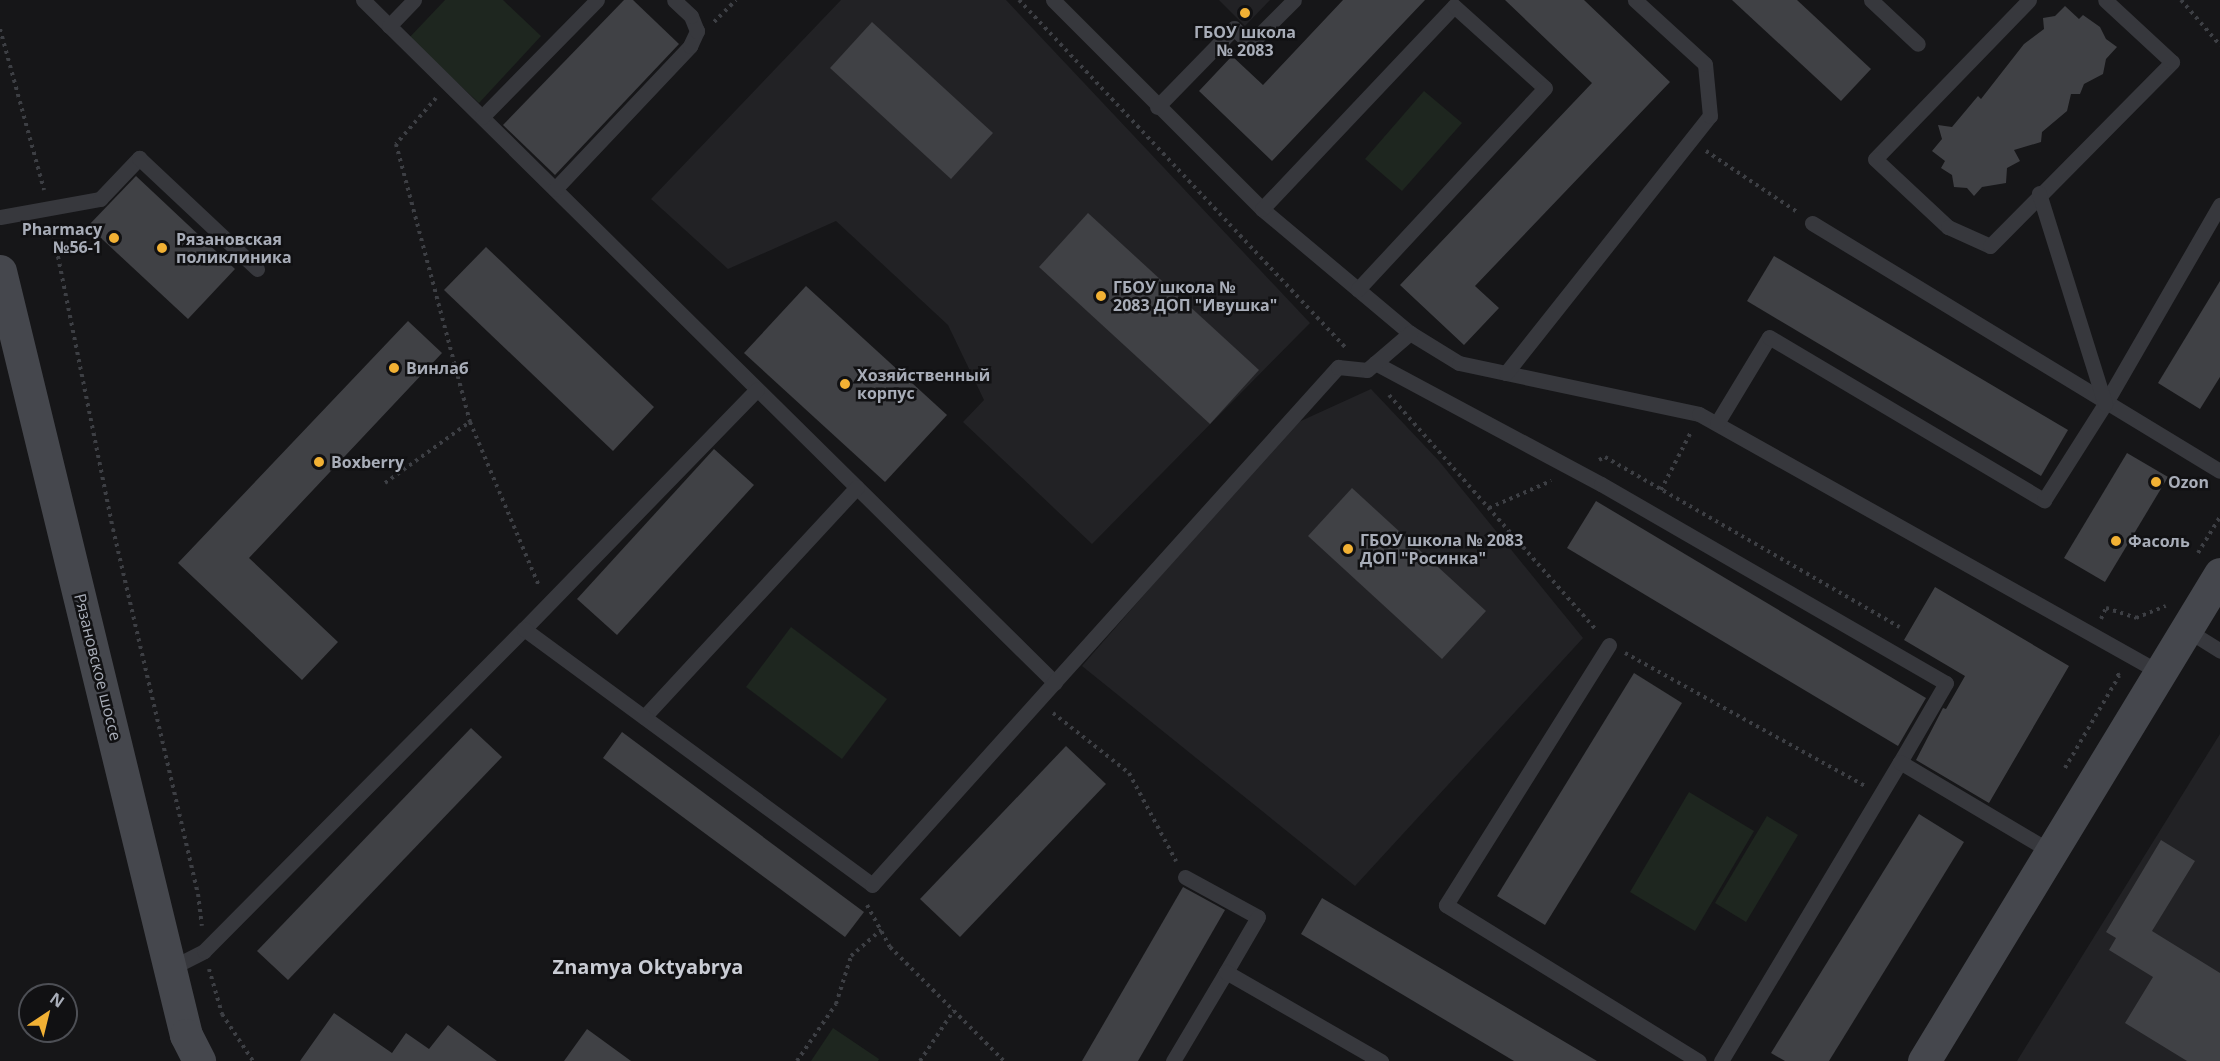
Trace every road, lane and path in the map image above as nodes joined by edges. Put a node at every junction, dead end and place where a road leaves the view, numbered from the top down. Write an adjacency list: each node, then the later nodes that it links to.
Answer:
1 (363, 0): 13 (lane)
2 (414, 0): 13 (lane)
3 (597, 0): 19 (lane)
4 (674, 0): 21 (lane)
5 (1019, 0): 32 (path)
6 (1053, 0): 18 (lane)
7 (1293, 0): 18 (lane)
8 (1635, 0): 20 (lane)
9 (1870, 0): 15 (lane)
10 (2029, 0): 22 (lane)
11 (2105, 0): 22 (lane)
12 (2181, 0): 16 (path)
13 (389, 26): 17 (lane)
14 (0, 29): 24 (path)
15 (1918, 44)
16 (2220, 45)
17 (449, 84): 19 (lane); 37 (path)
18 (1157, 107): 25 (lane)
19 (482, 117): 21 (lane)
20 (1690, 141): 27 (path); 33 (lane)
21 (555, 189): 34 (lane)
22 (2040, 194): 35 (lane)
23 (2220, 205): 35 (lane)
24 (49, 208): 26 (lane); 28 (lane); 64 (path)
25 (1262, 209): 30 (lane); 30 (lane)
26 (0, 217)
27 (1812, 223): 35 (lane)
28 (257, 269)
29 (0, 271): 65 (main road, Рязановское шоссе)
30 (1358, 289): 31 (lane)
31 (1410, 333): 32 (lane); 33 (lane)
32 (1371, 367): 50 (path); 54 (lane); 57 (lane)
33 (1506, 373): 36 (lane)
34 (757, 389): 41 (lane); 46 (lane)
35 (2105, 404): 38 (lane); 39 (lane)
36 (1700, 414): 38 (lane); 42 (path)
37 (470, 422): 40 (path); 46 (path)
38 (1717, 423): 49 (lane)
39 (2220, 471)
40 (385, 483)
41 (857, 487): 54 (lane); 56 (lane)
42 (1661, 490)
43 (2220, 517): 44 (path)
44 (2208, 565): 48 (main road)
45 (2172, 597): 49 (path)
46 (547, 605): 47 (lane)
47 (524, 629): 56 (lane); 64 (lane)
48 (2187, 630): 51 (lane); 53 (main road)
49 (2093, 635): 53 (lane)
50 (1609, 645): 59 (path); 76 (lane)
51 (2220, 651)
52 (2115, 668): 58 (path)
53 (2161, 673): 60 (main road)
54 (1055, 683): 55 (lane)
55 (1038, 702): 61 (path); 62 (lane)
56 (644, 717): 62 (lane)
57 (1900, 762): 59 (lane); 60 (lane)
58 (2060, 776)
59 (1881, 794): 77 (lane)
60 (2052, 853): 68 (main road)
61 (1185, 877): 66 (lane)
62 (872, 885): 63 (path)
63 (880, 930): 67 (path); 71 (path)
64 (204, 951): 65 (lane); 70 (path)
65 (171, 968): 69 (main road, Рязановское шоссе)
66 (1226, 972): 74 (lane); 75 (lane)
67 (954, 1010): 72 (path); 73 (path)
68 (1928, 1060)
69 (199, 1061)
70 (253, 1061)
71 (797, 1061)
72 (920, 1061)
73 (1004, 1061)
74 (1173, 1061)
75 (1381, 1061)
76 (1699, 1061)
77 (1721, 1061)

